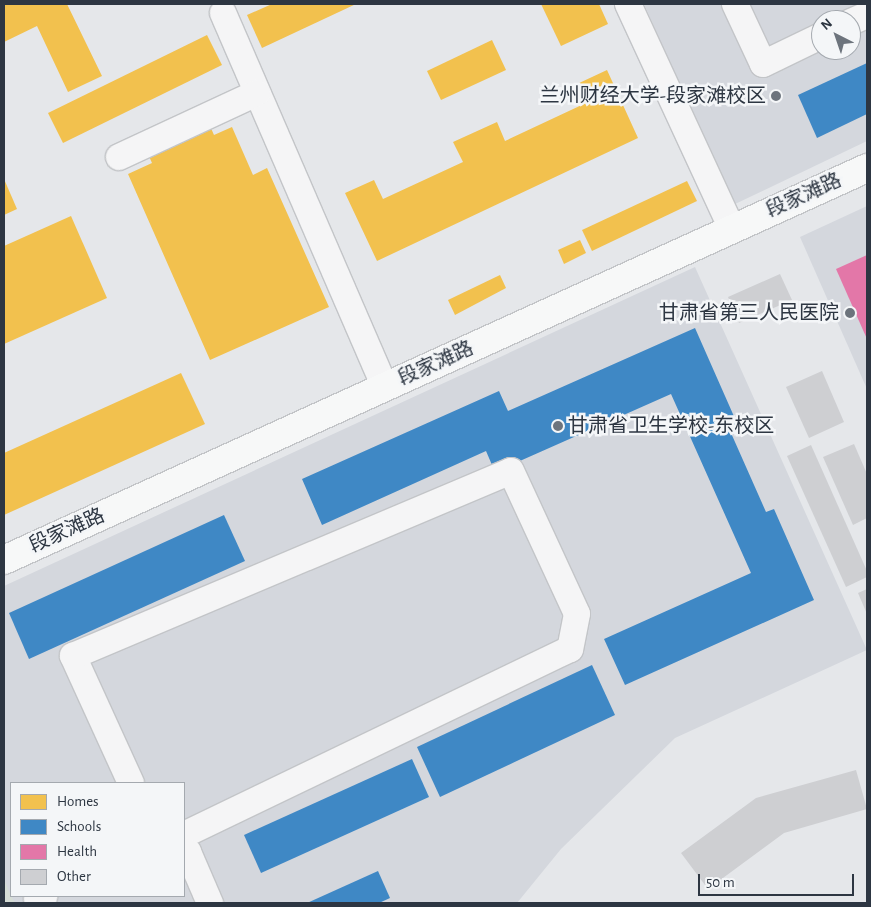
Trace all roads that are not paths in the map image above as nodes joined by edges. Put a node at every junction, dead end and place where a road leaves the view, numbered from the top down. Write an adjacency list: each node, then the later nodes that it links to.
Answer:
1 (628, 4): 8 (street)
2 (735, 4): 4 (street)
3 (223, 13): 5 (street)
4 (811, 41)
5 (258, 93): 6 (street); 9 (street)
6 (119, 157)
7 (867, 168): 8 (main road, 段家滩路)
8 (732, 229): 9 (main road, 段家滩路)
9 (385, 387): 10 (main road, 段家滩路)
10 (4, 560)
11 (131, 782): 12 (street)
12 (185, 835)
13 (185, 849): 14 (street)
14 (210, 903)

